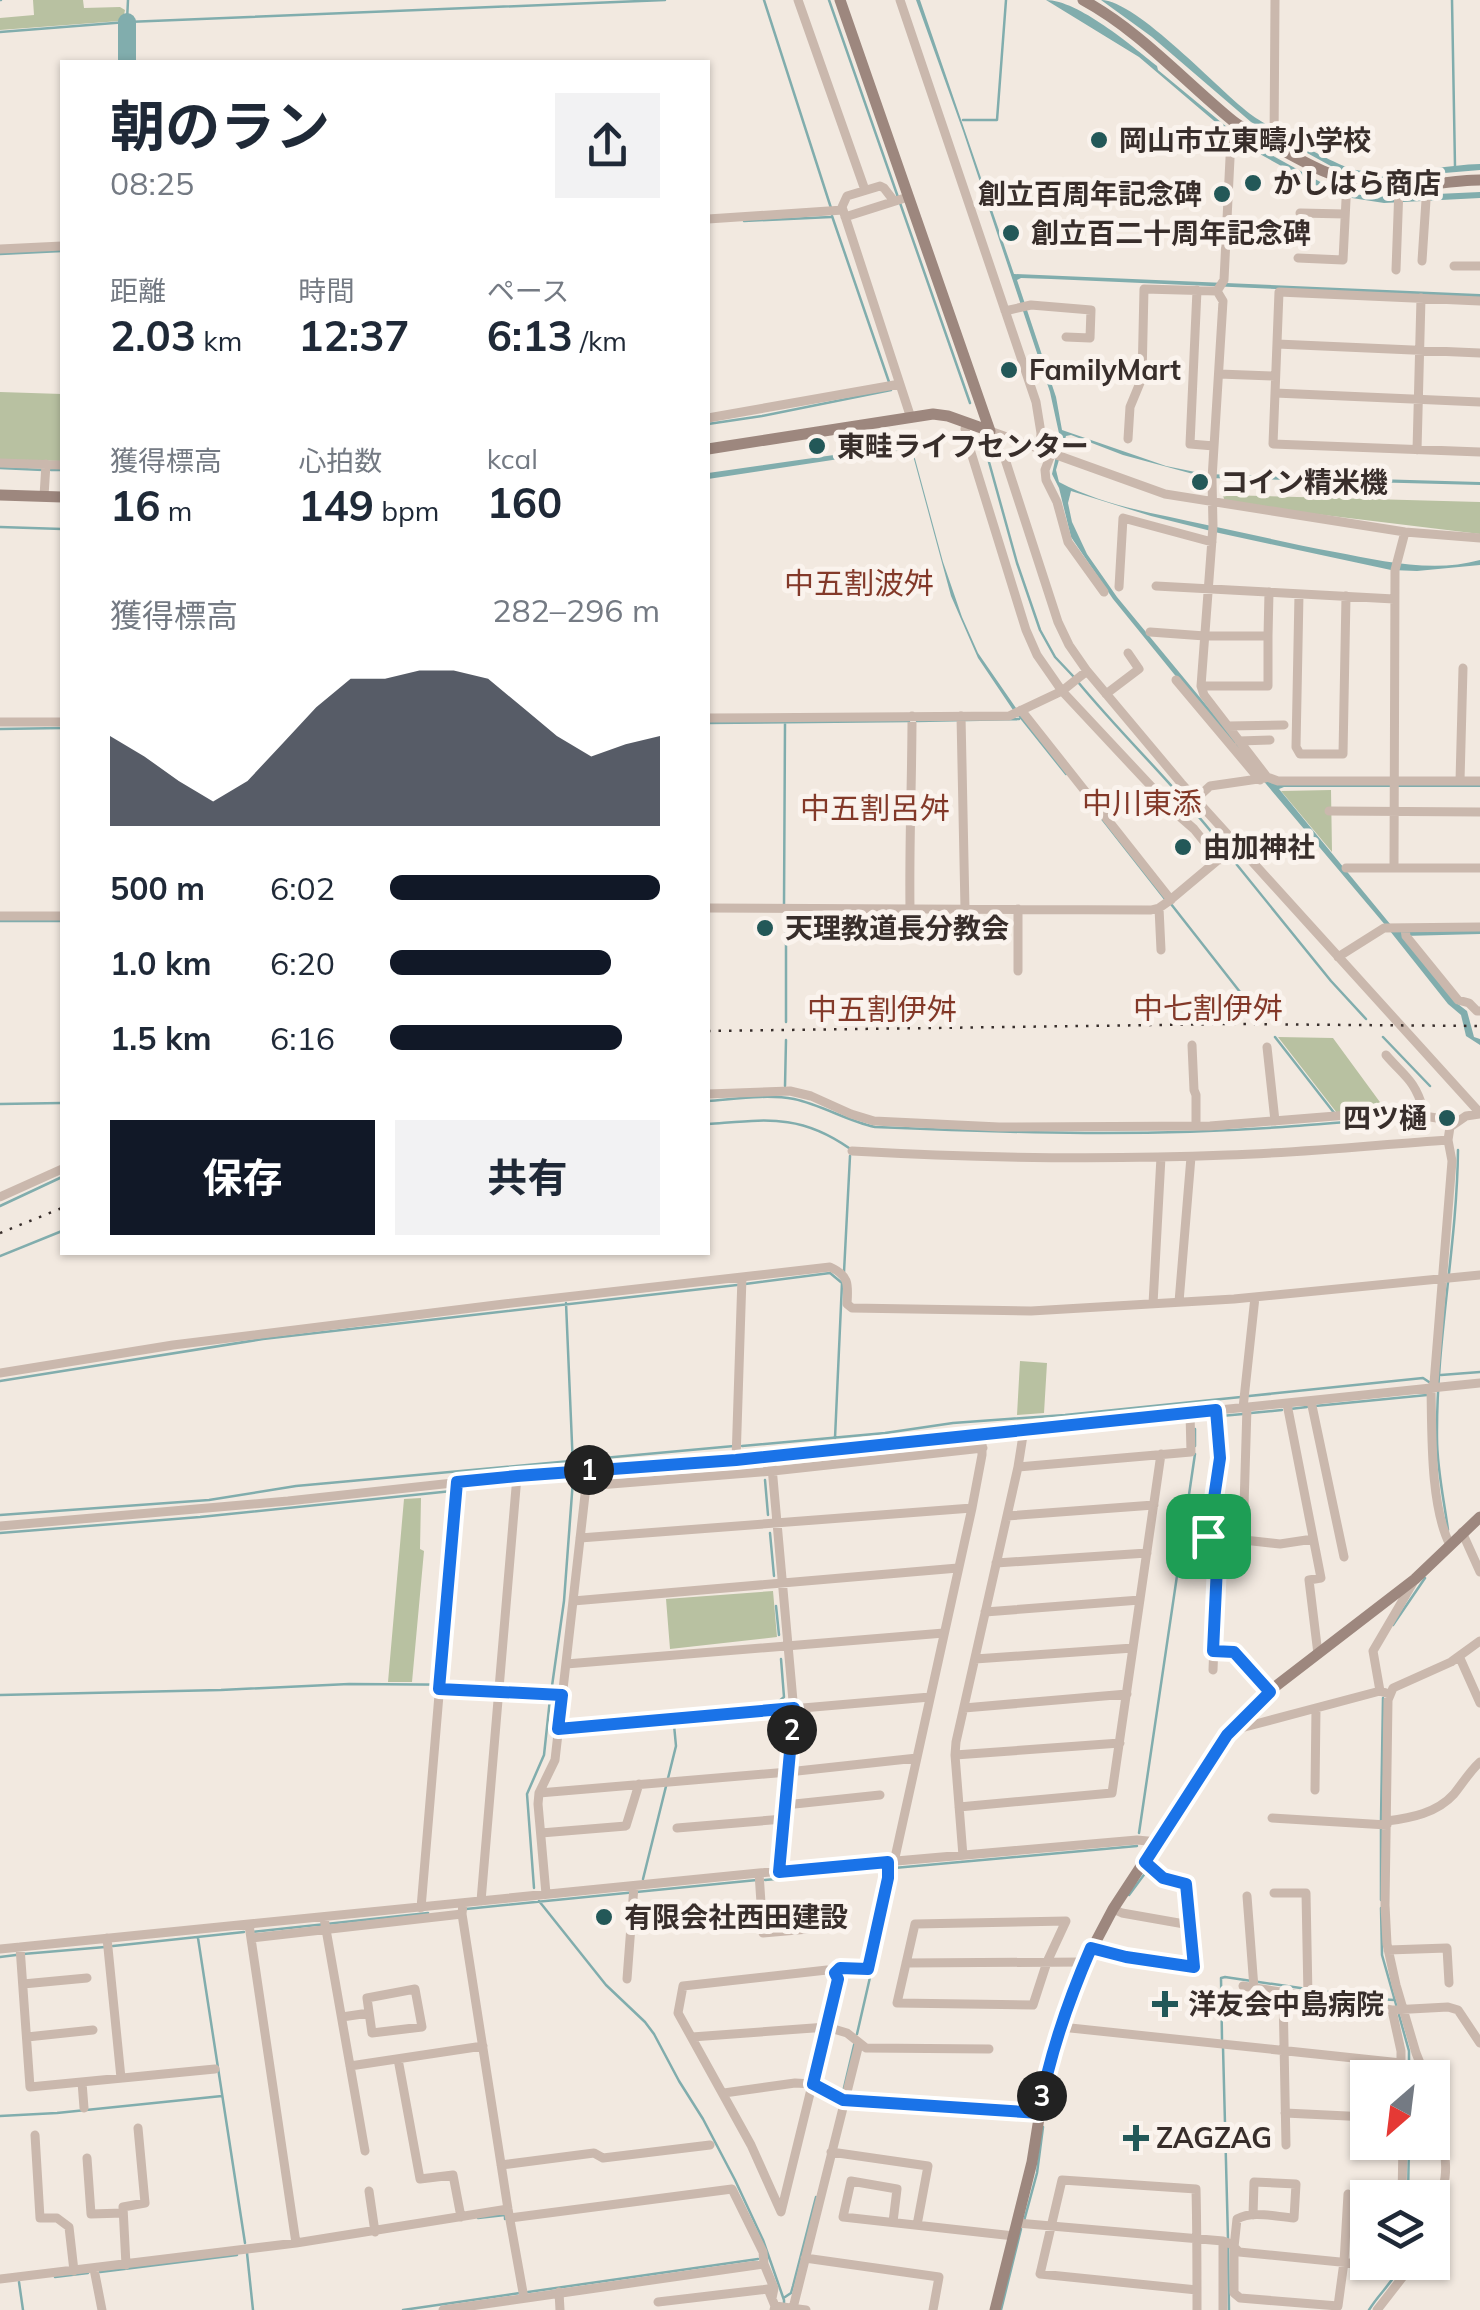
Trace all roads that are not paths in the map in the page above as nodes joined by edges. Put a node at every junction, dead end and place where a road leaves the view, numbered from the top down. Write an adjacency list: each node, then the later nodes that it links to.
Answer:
1 (798, 0): 10 (street)
2 (840, 0): 14 (street)
3 (900, 0): 30 (street)
4 (1083, 0): 6 (street)
5 (1274, 0): 8 (street)
6 (1097, 4): 7 (street)
7 (1234, 131): 8 (street); 26 (street)
8 (1274, 136): 11 (street)
9 (1480, 180): 12 (street)
10 (865, 190): 14 (street); 15 (street)
11 (1346, 190): 13 (street); 17 (street)
12 (1426, 194): 13 (street); 22 (street)
13 (1399, 195): 25 (street)
14 (900, 200): 15 (street); 44 (street)
15 (838, 212): 18 (street); 37 (street)
16 (1300, 213): 17 (street)
17 (1345, 214): 21 (street)
18 (710, 219)
19 (60, 246): 20 (street)
20 (0, 249)
21 (1298, 258)
22 (1422, 261)
23 (1454, 266): 24 (street)
24 (1480, 266)
25 (1396, 270)
26 (1220, 287): 27 (street); 35 (street)
27 (1197, 290): 46 (street); 47 (street)
28 (1418, 294): 29 (street); 32 (street); 33 (street)
29 (1480, 301)
30 (1006, 310): 31 (street); 48 (street)
31 (1066, 337)
32 (1277, 344): 33 (street); 36 (street)
33 (1420, 350): 34 (street); 39 (street)
34 (1480, 353)
35 (1218, 374): 36 (street); 47 (street)
36 (1275, 376): 38 (street)
37 (900, 384): 41 (street); 42 (street)
38 (1275, 393): 39 (street); 50 (street)
39 (1419, 399): 40 (street); 50 (street)
40 (1480, 402)
41 (710, 418)
42 (912, 418): 43 (street); 49 (street)
43 (967, 423): 44 (street); 80 (street)
44 (990, 431): 45 (street); 53 (street)
45 (1012, 439): 48 (street); 53 (street)
46 (1128, 439)
47 (1214, 446): 60 (street)
48 (1040, 448): 51 (street)
49 (710, 449)
50 (1417, 450): 52 (street)
51 (1052, 452): 60 (street); 67 (street)
52 (1480, 452)
53 (1004, 456): 77 (street)
54 (0, 463): 56 (street)
55 (60, 465): 56 (street)
56 (46, 468): 58 (street)
57 (0, 495): 58 (street)
58 (44, 496): 59 (street)
59 (60, 497)
60 (1213, 503): 61 (street); 62 (street)
61 (1405, 532): 63 (street); 71 (street)
62 (1213, 534): 65 (street); 66 (street)
63 (1480, 538)
64 (1156, 586): 66 (street)
65 (1118, 587)
66 (1208, 589): 68 (street); 73 (street)
67 (1104, 592)
68 (1269, 592): 69 (street); 74 (street)
69 (1299, 594): 70 (street); 70 (street)
70 (1346, 596): 71 (street)
71 (1394, 599): 96 (street)
72 (1150, 632): 73 (street)
73 (1205, 636): 74 (street); 79 (street)
74 (1268, 636): 79 (street)
75 (1128, 653): 81 (street)
76 (1463, 668): 94 (street)
77 (1080, 677): 80 (street); 81 (street)
78 (1176, 680): 82 (street)
79 (1201, 686): 82 (street)
80 (1062, 691): 83 (street); 101 (street)
81 (1106, 694): 97 (street)
82 (1201, 701): 89 (street); 93 (street)
83 (1018, 712): 85 (street); 105 (street)
84 (710, 718): 86 (street)
85 (961, 719): 86 (street); 108 (street)
86 (912, 720): 107 (street)
87 (0, 722): 88 (street)
88 (60, 722)
89 (1228, 726): 90 (street); 92 (street)
90 (1284, 726)
91 (1270, 740): 92 (street)
92 (1239, 741): 93 (street)
93 (1263, 779): 96 (street); 97 (street)
94 (1460, 781): 95 (street); 96 (street)
95 (1480, 781)
96 (1394, 784): 99 (street)
97 (1196, 799): 101 (street)
98 (1329, 811): 99 (street)
99 (1394, 812): 100 (street); 103 (street)
100 (1480, 812)
101 (1228, 852): 105 (street); 115 (street)
102 (1346, 868): 103 (street)
103 (1394, 868): 104 (street)
104 (1480, 868)
105 (1164, 906): 109 (street); 114 (street)
106 (710, 908): 107 (street)
107 (910, 909): 108 (street)
108 (966, 909): 109 (street)
109 (1018, 912): 116 (street)
110 (0, 916): 111 (street)
111 (60, 916)
112 (1480, 928): 113 (street)
113 (1400, 930): 115 (street); 117 (street)
114 (1161, 950)
115 (1338, 957): 123 (street)
116 (1018, 971)
117 (1480, 1011)
118 (1192, 1045): 126 (street)
119 (1267, 1047): 124 (street)
120 (1386, 1056): 122 (street)
121 (710, 1094): 126 (street)
122 (1423, 1108): 124 (street); 125 (street)
123 (1477, 1110): 125 (street)
124 (1275, 1121): 126 (street)
125 (1454, 1125): 127 (street)
126 (1196, 1126)
127 (1448, 1140): 129 (street); 134 (street)
128 (852, 1151): 130 (street)
129 (1191, 1156): 130 (street); 137 (street)
130 (1161, 1157): 138 (street)
131 (60, 1170): 132 (street)
132 (0, 1197)
133 (1480, 1275): 134 (street)
134 (1446, 1278): 136 (street); 141 (street)
135 (742, 1282): 138 (street); 139 (street); 150 (street)
136 (1255, 1297): 137 (street); 142 (street)
137 (1179, 1302): 138 (street)
138 (1153, 1304)
139 (0, 1372)
140 (1480, 1383): 141 (street)
141 (1434, 1390): 143 (street); 167 (street)
142 (1245, 1405): 144 (street); 145 (street); 166 (street)
143 (1312, 1405): 144 (street); 169 (street)
144 (1288, 1407): 165 (street)
145 (1217, 1415): 146 (street); 163 (street)
146 (1190, 1417): 147 (street); 149 (street)
147 (1023, 1434): 148 (street); 152 (street)
148 (982, 1441): 151 (street); 157 (street)
149 (1161, 1454): 152 (street); 156 (street)
150 (736, 1460): 151 (street); 153 (street)
151 (772, 1463): 153 (street); 160 (street)
152 (1018, 1467): 158 (street)
153 (585, 1478): 154 (street); 164 (street)
154 (516, 1481): 155 (street); 189 (street)
155 (457, 1488): 161 (street); 188 (street)
156 (1154, 1506): 158 (street); 168 (street)
157 (972, 1508): 160 (street); 171 (street)
158 (1007, 1516): 170 (street)
159 (1480, 1518): 162 (street)
160 (777, 1522): 164 (street); 174 (street)
161 (0, 1526)
162 (1462, 1532): 167 (street); 172 (street)
163 (1208, 1536): 166 (street); 182 (street)
164 (580, 1538): 176 (street)
165 (1313, 1539): 166 (street); 183 (street)
166 (1242, 1540)
167 (1450, 1545): 173 (street)
168 (1147, 1553): 170 (street); 175 (street)
169 (1344, 1556)
170 (996, 1563): 177 (street)
171 (958, 1568): 174 (street); 178 (street)
172 (1480, 1572)
173 (1415, 1579): 183 (street); 191 (street)
174 (783, 1585): 176 (street); 180 (street)
175 (1140, 1600): 177 (street); 181 (street)
176 (573, 1601): 186 (street)
177 (985, 1612): 185 (street)
178 (944, 1633): 180 (street); 194 (street)
179 (1480, 1641): 184 (street)
180 (788, 1646): 186 (street); 196 (street)
181 (1133, 1648): 185 (street); 193 (street)
182 (1213, 1651): 187 (street); 190 (street)
183 (1318, 1654): 190 (street)
184 (1459, 1656): 191 (street); 195 (street)
185 (975, 1659): 197 (street)
186 (566, 1664): 192 (street)
187 (1213, 1670)
188 (439, 1686): 189 (street); 228 (street)
189 (499, 1688): 192 (street); 227 (street)
190 (1270, 1692): 199 (street)
191 (1384, 1692): 198 (street); 214 (street)
192 (555, 1694): 200 (street)
193 (1127, 1694): 197 (street); 201 (street)
194 (930, 1697): 196 (street); 203 (street)
195 (1480, 1703)
196 (794, 1708): 200 (street); 205 (street)
197 (964, 1708): 202 (street)
198 (1316, 1708): 199 (street); 207 (street)
199 (1234, 1727): 217 (street)
200 (558, 1729): 208 (street)
201 (1120, 1743): 202 (street); 211 (street)
202 (955, 1755): 211 (street)
203 (917, 1758): 205 (street); 220 (street)
204 (1480, 1762): 214 (street)
205 (788, 1772): 206 (street); 210 (street)
206 (638, 1784): 208 (street); 216 (street)
207 (1315, 1790)
208 (540, 1793): 216 (street)
209 (880, 1795): 210 (street)
210 (785, 1805): 212 (street)
211 (959, 1807): 218 (street)
212 (784, 1818): 215 (street); 221 (street)
213 (1272, 1818): 214 (street)
214 (1384, 1824): 240 (street)
215 (677, 1828)
216 (540, 1833): 225 (street)
217 (1158, 1842): 218 (street); 219 (street)
218 (963, 1856): 220 (street)
219 (1145, 1862): 230 (street); 233 (street)
220 (890, 1865): 221 (street); 245 (street)
221 (779, 1872): 222 (street)
222 (760, 1878): 223 (street); 232 (street)
223 (634, 1890): 225 (street); 247 (street)
224 (1274, 1893): 250 (street)
225 (546, 1894): 227 (street)
226 (1248, 1896): 251 (street)
227 (481, 1901): 229 (street)
228 (420, 1908): 229 (street); 231 (street)
229 (462, 1909): 231 (street); 262 (street)
230 (1117, 1911): 233 (street); 239 (street)
231 (325, 1924): 236 (street); 254 (street)
232 (762, 1924): 234 (street); 235 (street)
233 (1190, 1925): 239 (street)
234 (720, 1928)
235 (820, 1928)
236 (250, 1932): 237 (street); 300 (street)
237 (108, 1944): 241 (street); 271 (street)
238 (0, 1949): 241 (street)
239 (1095, 1950): 244 (street)
240 (1388, 1950): 248 (street); 252 (street)
241 (21, 1952): 249 (street)
242 (906, 1962): 243 (street); 243 (street); 243 (street)
243 (1046, 1962): 244 (street)
244 (1085, 1962): 256 (street)
245 (835, 1973): 255 (street); 259 (street)
246 (87, 1978): 249 (street)
247 (627, 1979)
248 (1449, 1983)
249 (23, 1984): 258 (street)
250 (1308, 1992): 251 (street); 252 (street)
251 (1283, 1993): 264 (street)
252 (1398, 2011): 261 (street); 267 (street); 268 (street)
253 (370, 2013): 253 (street); 254 (street)
254 (342, 2017): 269 (street)
255 (827, 2026): 259 (street); 260 (street); 273 (street)
256 (1060, 2027): 264 (street); 277 (street)
257 (92, 2030): 258 (street)
258 (27, 2037): 272 (street)
259 (692, 2037): 274 (street)
260 (857, 2042): 263 (street); 275 (street)
261 (1480, 2043)
262 (483, 2046): 265 (street); 287 (street)
263 (989, 2049)
264 (1284, 2049): 266 (street); 278 (street)
265 (398, 2059): 269 (street); 293 (street)
266 (1376, 2060)
267 (1401, 2060)
268 (1419, 2060)
269 (350, 2066): 284 (street)
270 (215, 2069): 271 (street)
271 (121, 2078): 272 (street)
272 (82, 2082): 276 (street)
273 (813, 2084): 274 (street); 274 (street); 275 (street)
274 (724, 2093)
275 (842, 2099): 277 (street); 285 (street)
276 (84, 2108)
277 (1039, 2113): 297 (street)
278 (1285, 2113): 279 (street); 283 (street)
279 (1350, 2116)
280 (138, 2128): 290 (street)
281 (35, 2135): 309 (street)
282 (710, 2144): 287 (street)
283 (1286, 2145)
284 (365, 2151)
285 (832, 2152): 295 (street); 302 (street)
286 (86, 2158): 290 (street)
287 (501, 2165): 291 (street)
288 (370, 2191): 298 (street)
289 (1348, 2194): 304 (street)
290 (123, 2213): 306 (street)
291 (509, 2214): 293 (street); 303 (street); 314 (street)
292 (1253, 2215): 292 (street); 301 (street)
293 (462, 2217): 298 (street)
294 (893, 2222): 294 (street); 295 (street)
295 (917, 2225): 297 (street)
296 (1049, 2226): 297 (street); 299 (street); 299 (street); 312 (street)
297 (1019, 2227): 323 (street)
298 (375, 2232): 300 (street)
299 (1197, 2240): 301 (street); 312 (street)
300 (296, 2243): 306 (street)
301 (1228, 2243): 304 (street); 304 (street); 325 (street)
302 (805, 2258): 317 (street); 322 (street)
303 (764, 2260): 313 (street); 317 (street)
304 (1344, 2262): 305 (street)
305 (1350, 2263)
306 (126, 2265): 307 (street)
307 (94, 2269): 309 (street); 318 (street)
308 (0, 2271): 310 (street)
309 (74, 2271): 310 (street)
310 (0, 2279)
311 (1400, 2280): 326 (street)
312 (1197, 2290): 324 (street)
313 (559, 2292): 314 (street); 320 (street)
314 (524, 2294): 319 (street)
315 (658, 2302): 316 (street)
316 (678, 2305): 317 (street)
317 (782, 2307): 321 (street)
318 (102, 2310)
319 (442, 2310)
320 (560, 2310)
321 (806, 2310)
322 (932, 2310)
323 (995, 2310)
324 (1197, 2310)
325 (1223, 2310)
326 (1378, 2310)

